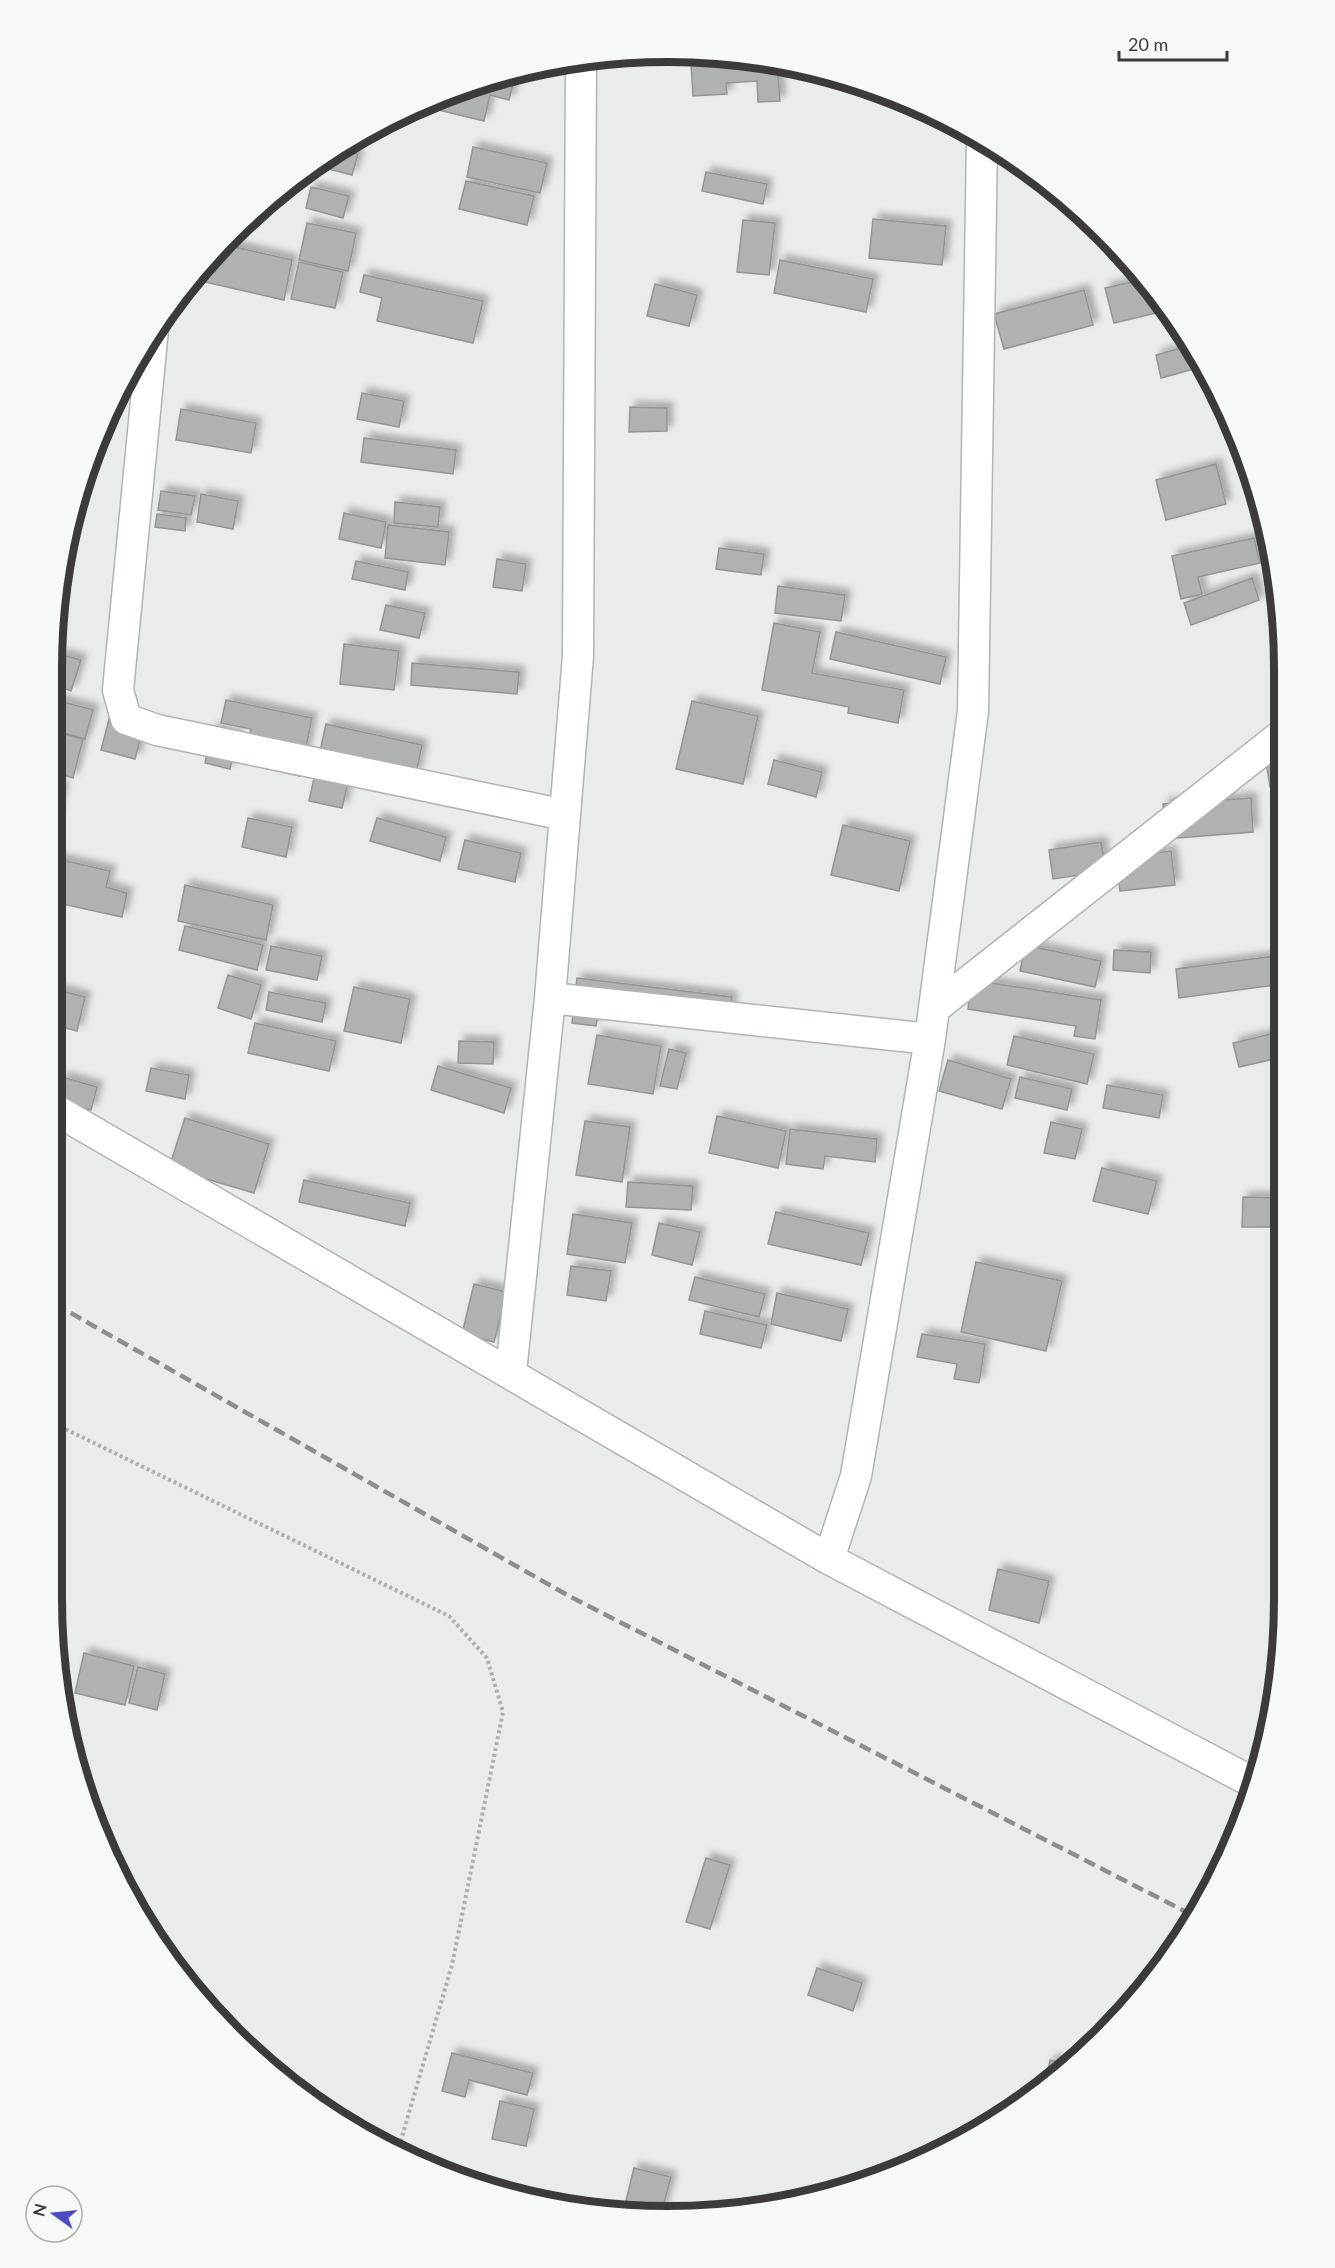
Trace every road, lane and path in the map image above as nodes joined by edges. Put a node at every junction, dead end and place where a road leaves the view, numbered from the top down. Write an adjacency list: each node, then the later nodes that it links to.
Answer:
1 (581, 68): 5 (street)
2 (982, 150): 7 (street)
3 (151, 352): 5 (street)
4 (1274, 741): 7 (street)
5 (565, 815): 6 (street)
6 (550, 998): 8 (street); 10 (street)
7 (936, 1007): 8 (street)
8 (930, 1039): 12 (street)
9 (62, 1114): 10 (street)
10 (511, 1372): 12 (street)
11 (62, 1427): 14 (path)
12 (829, 1558): 13 (street)
13 (1246, 1779)
14 (400, 2144)

